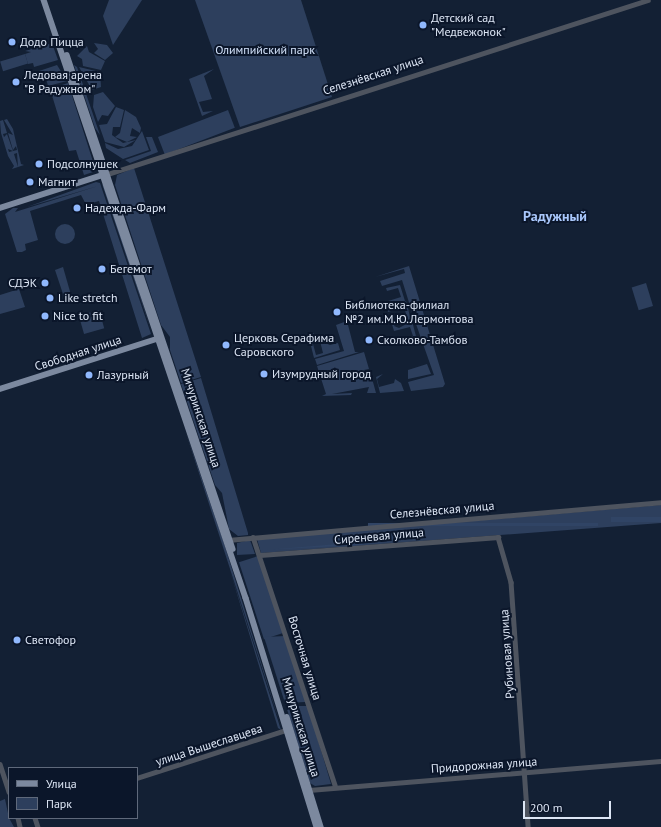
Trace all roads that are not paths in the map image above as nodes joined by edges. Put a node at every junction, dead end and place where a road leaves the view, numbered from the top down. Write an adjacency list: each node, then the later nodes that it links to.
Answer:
1 (44, 0): 3 (main road, Мичуринская улица)
2 (648, 0): 3 (street, Селезнёвская улица)
3 (105, 175): 4 (main road); 5 (main road, Мичуринская улица)
4 (0, 208)
5 (160, 338): 6 (main road, Свободная улица); 10 (main road, Мичуринская улица)
6 (0, 389)
7 (661, 502): 8 (street, Селезнёвская улица)
8 (253, 537): 10 (street, Селезнёвская улица); 11 (street, Восточная улица)
9 (498, 537): 11 (street, Сиреневая улица); 15 (street, Рубиновая улица)
10 (228, 540): 12 (main road, Мичуринская улица); 19 (main road, Мичуринская улица)
11 (260, 555): 17 (street, Восточная улица)
12 (286, 730): 16 (street, улица Вышеславцева); 20 (main road, Мичуринская улица)
13 (661, 761): 15 (street, Придорожная улица)
14 (0, 764): 18 (street)
15 (525, 772): 17 (street, Придорожная улица); 22 (street, Рубиновая улица)
16 (138, 778)
17 (335, 786): 19 (street, Придорожная улица)
18 (8, 789)
19 (310, 790): 21 (main road, Мичуринская улица)
20 (317, 827)
21 (321, 827)
22 (528, 827)

